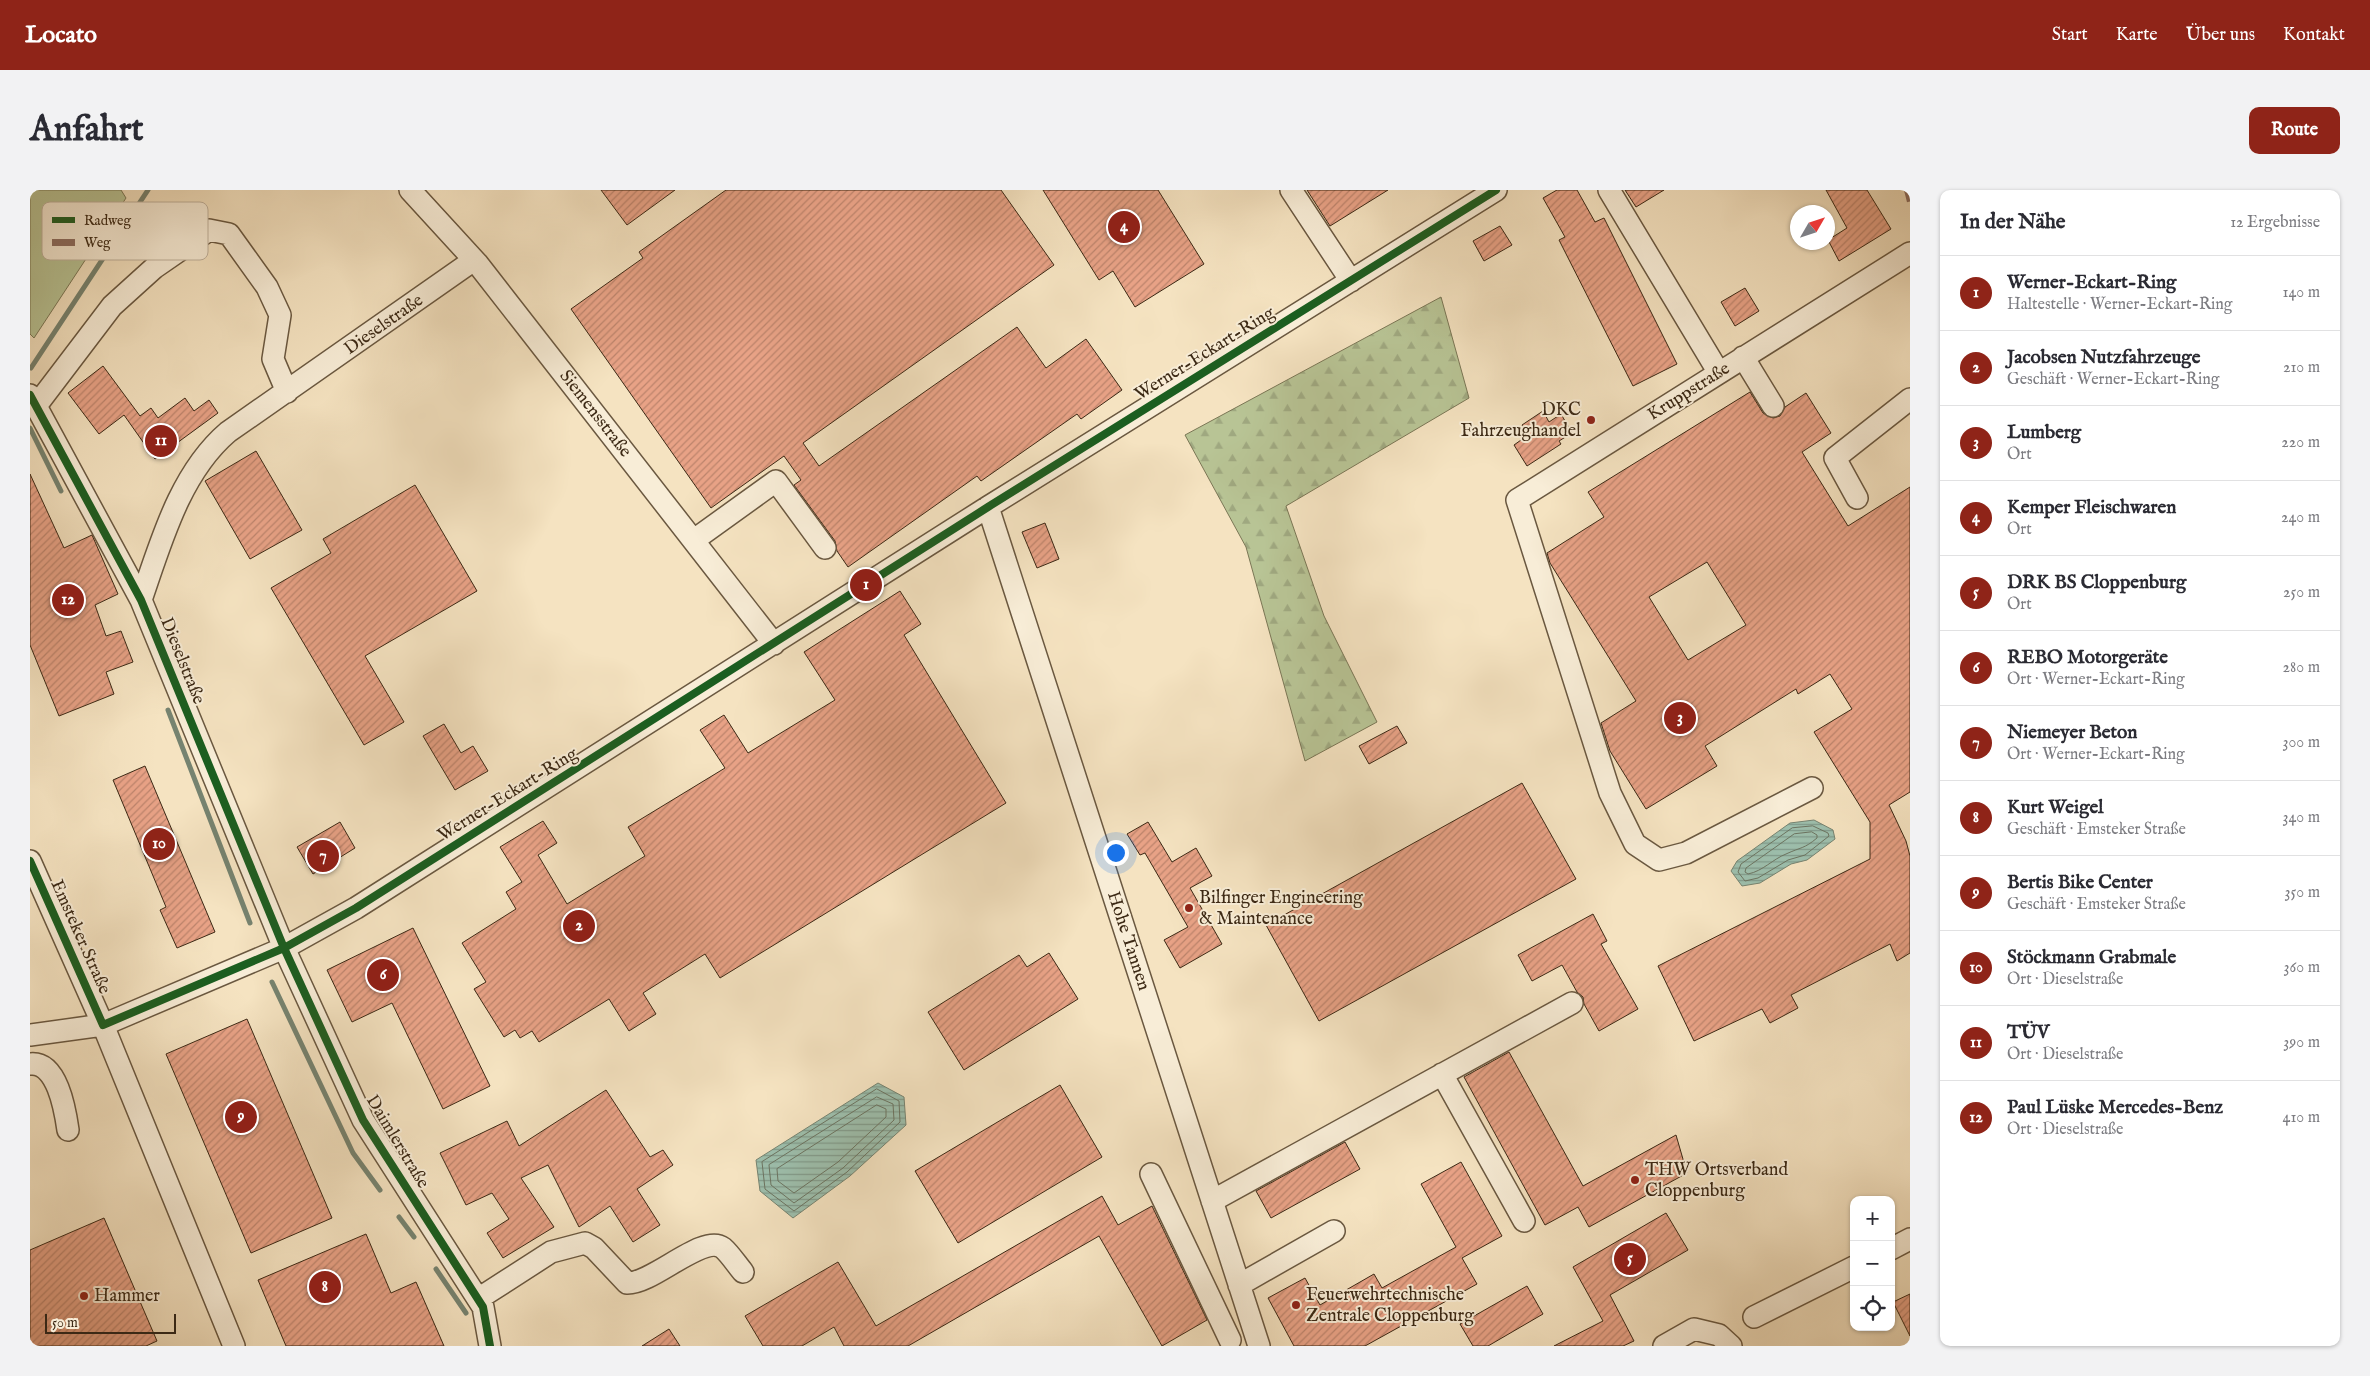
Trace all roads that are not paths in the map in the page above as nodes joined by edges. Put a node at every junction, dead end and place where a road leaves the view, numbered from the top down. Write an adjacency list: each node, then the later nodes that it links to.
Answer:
1 (410, 190): 8 (street, Siemensstraße)
2 (1291, 190): 9 (street)
3 (1496, 190): 9 (street, Werner-Eckart-Ring)
4 (1609, 190): 11 (street)
5 (208, 231): 12 (street)
6 (1910, 253): 10 (street, Kruppstraße)
7 (166, 260): 13 (street)
8 (474, 260): 12 (street, Dieselstraße); 18 (street, Siemensstraße)
9 (1351, 281): 17 (street, Werner-Eckart-Ring)
10 (1743, 357): 11 (street, Kruppstraße); 15 (street)
11 (1719, 373): 22 (street, Kruppstraße)
12 (288, 392): 20 (street, Dieselstraße)
13 (33, 400): 20 (street, Dieselstraße)
14 (1910, 400): 16 (street)
15 (1773, 406)
16 (1857, 498)
17 (988, 507): 21 (street, Werner-Eckart-Ring); 32 (street, Hohe Tannen)
18 (694, 540): 19 (street); 21 (street, Siemensstraße)
19 (825, 548)
20 (141, 600): 24 (street, Dieselstraße)
21 (774, 644): 24 (street, Werner-Eckart-Ring)
22 (1812, 788)
23 (30, 861): 26 (street, Emsteker Straße)
24 (284, 948): 26 (street, Werner-Eckart-Ring); 40 (street, Daimlerstraße)
25 (1572, 1004): 29 (street)
26 (102, 1025): 27 (street, Werner-Eckart-Ring); 44 (street, Emsteker Straße)
27 (30, 1035)
28 (30, 1064): 30 (street)
29 (1442, 1074): 32 (street); 33 (street)
30 (68, 1130)
31 (1151, 1174): 43 (street)
32 (1212, 1201): 39 (street, Hohe Tannen)
33 (1524, 1221)
34 (1334, 1231): 39 (street)
35 (1910, 1239): 36 (street)
36 (1895, 1247)
37 (1850, 1269): 41 (street)
38 (743, 1272): 40 (street)
39 (1239, 1284): 42 (street, Hohe Tannen)
40 (478, 1299): 45 (street, Daimlerstraße)
41 (1754, 1317)
42 (1256, 1339): 43 (street)
43 (1225, 1343)
44 (234, 1346)
45 (490, 1346)
46 (1664, 1346): 47 (street)
47 (1731, 1346)

